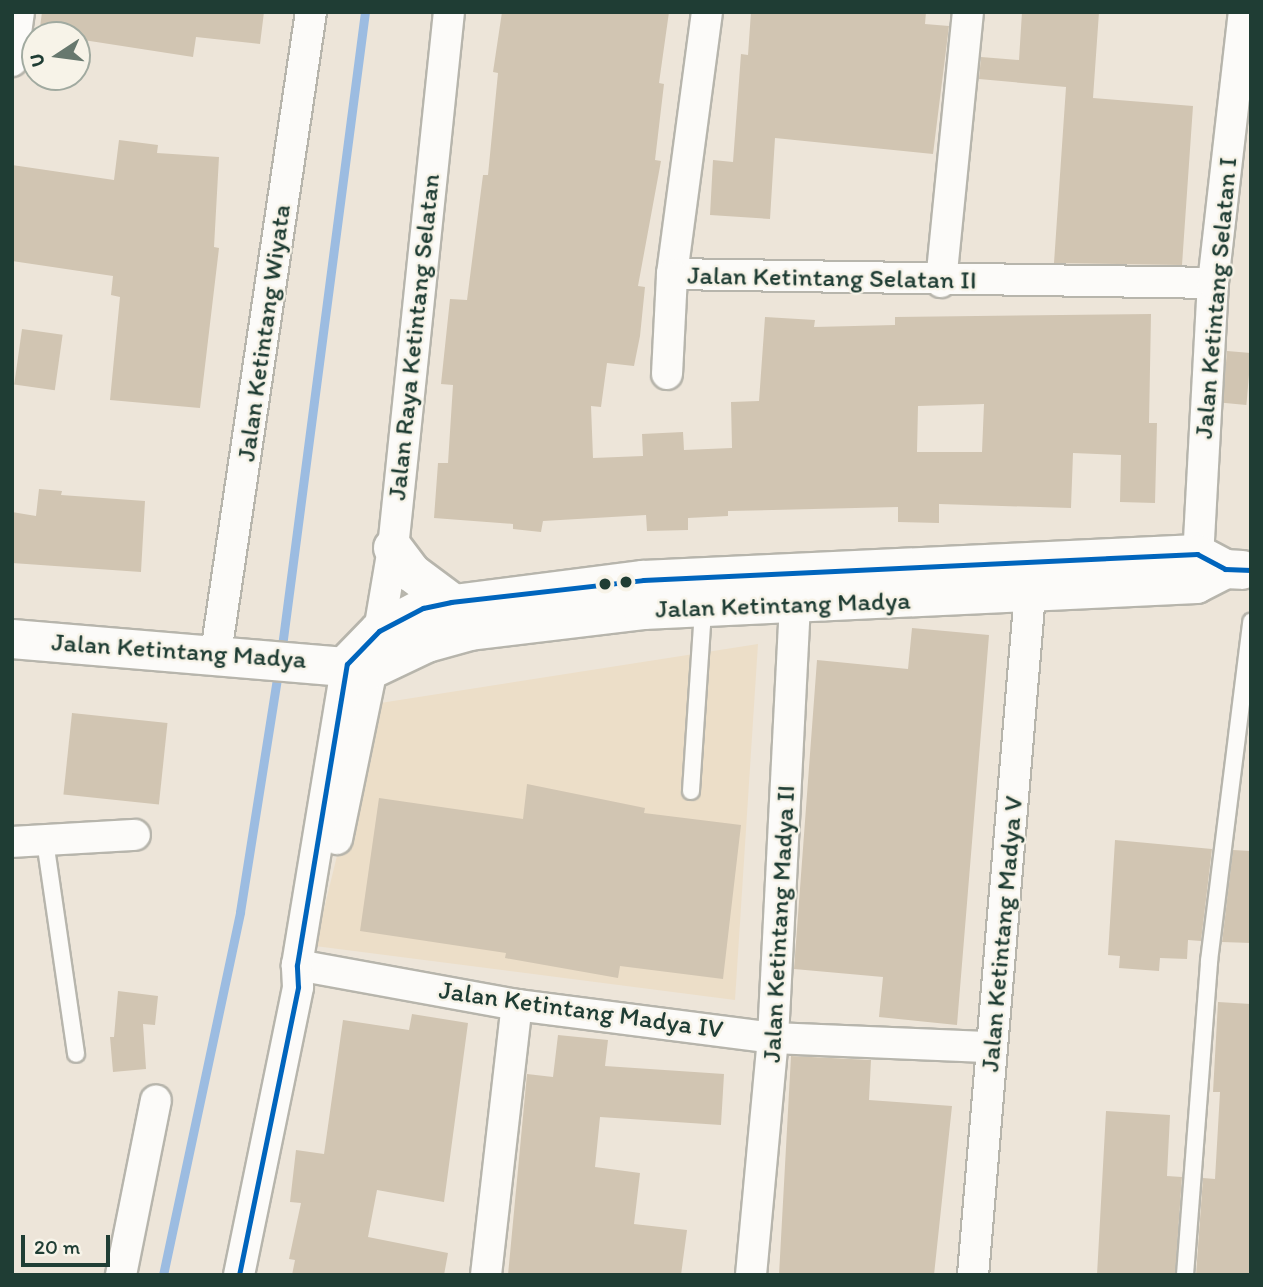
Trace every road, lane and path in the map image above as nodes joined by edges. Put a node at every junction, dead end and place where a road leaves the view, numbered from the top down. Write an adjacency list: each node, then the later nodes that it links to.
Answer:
1 (19, 12): 7 (street)
2 (311, 12): 20 (street, Jalan Ketintang Wiyata)
3 (449, 12): 12 (street, Jalan Raya Ketintang Selatan)
4 (707, 12): 8 (street, Jalan Ketintang Selatan II)
5 (968, 12): 9 (street)
6 (1244, 12): 10 (street, Jalan Ketintang Selatan I)
7 (12, 61)
8 (672, 274): 9 (street, Jalan Ketintang Selatan II); 11 (street)
9 (941, 282): 10 (street, Jalan Ketintang Selatan II)
10 (1213, 283): 13 (street, Jalan Ketintang Selatan I)
11 (667, 374)
12 (393, 548): 16 (street); 21 (street, Jalan Raya Ketintang Selatan)
13 (1217, 569): 14 (street, Jalan Ketintang Madya); 15 (street, Jalan Ketintang Madya)
14 (796, 589): 15 (street, Jalan Ketintang Madya); 16 (street, Jalan Ketintang Madya); 17 (street, Jalan Ketintang Madya); 28 (street, Jalan Ketintang Madya II)
15 (1030, 594): 29 (street, Jalan Ketintang Madya V)
16 (451, 602): 21 (street, Jalan Ketintang Madya)
17 (703, 607): 21 (street, Jalan Ketintang Madya); 22 (lane)
18 (1251, 622): 37 (lane)
19 (12, 639): 20 (street, Jalan Ketintang Madya)
20 (220, 654): 21 (street, Jalan Ketintang Madya)
21 (360, 657): 26 (street, Jalan Raya Ketintang Selatan)
22 (691, 791)
23 (135, 835): 24 (street)
24 (45, 841): 25 (street); 30 (lane)
25 (12, 842)
26 (302, 973): 27 (street, Jalan Ketintang Madya IV); 33 (street, Jalan Raya Ketintang Selatan)
27 (517, 1005): 28 (street, Jalan Ketintang Madya IV); 34 (street)
28 (774, 1038): 29 (street, Jalan Ketintang Madya IV); 35 (street, Jalan Ketintang Madya II)
29 (992, 1048): 36 (street, Jalan Ketintang Madya V)
30 (76, 1054)
31 (156, 1100): 32 (street)
32 (121, 1275)
33 (239, 1275)
34 (486, 1275)
35 (751, 1275)
36 (973, 1275)
37 (1185, 1275)

